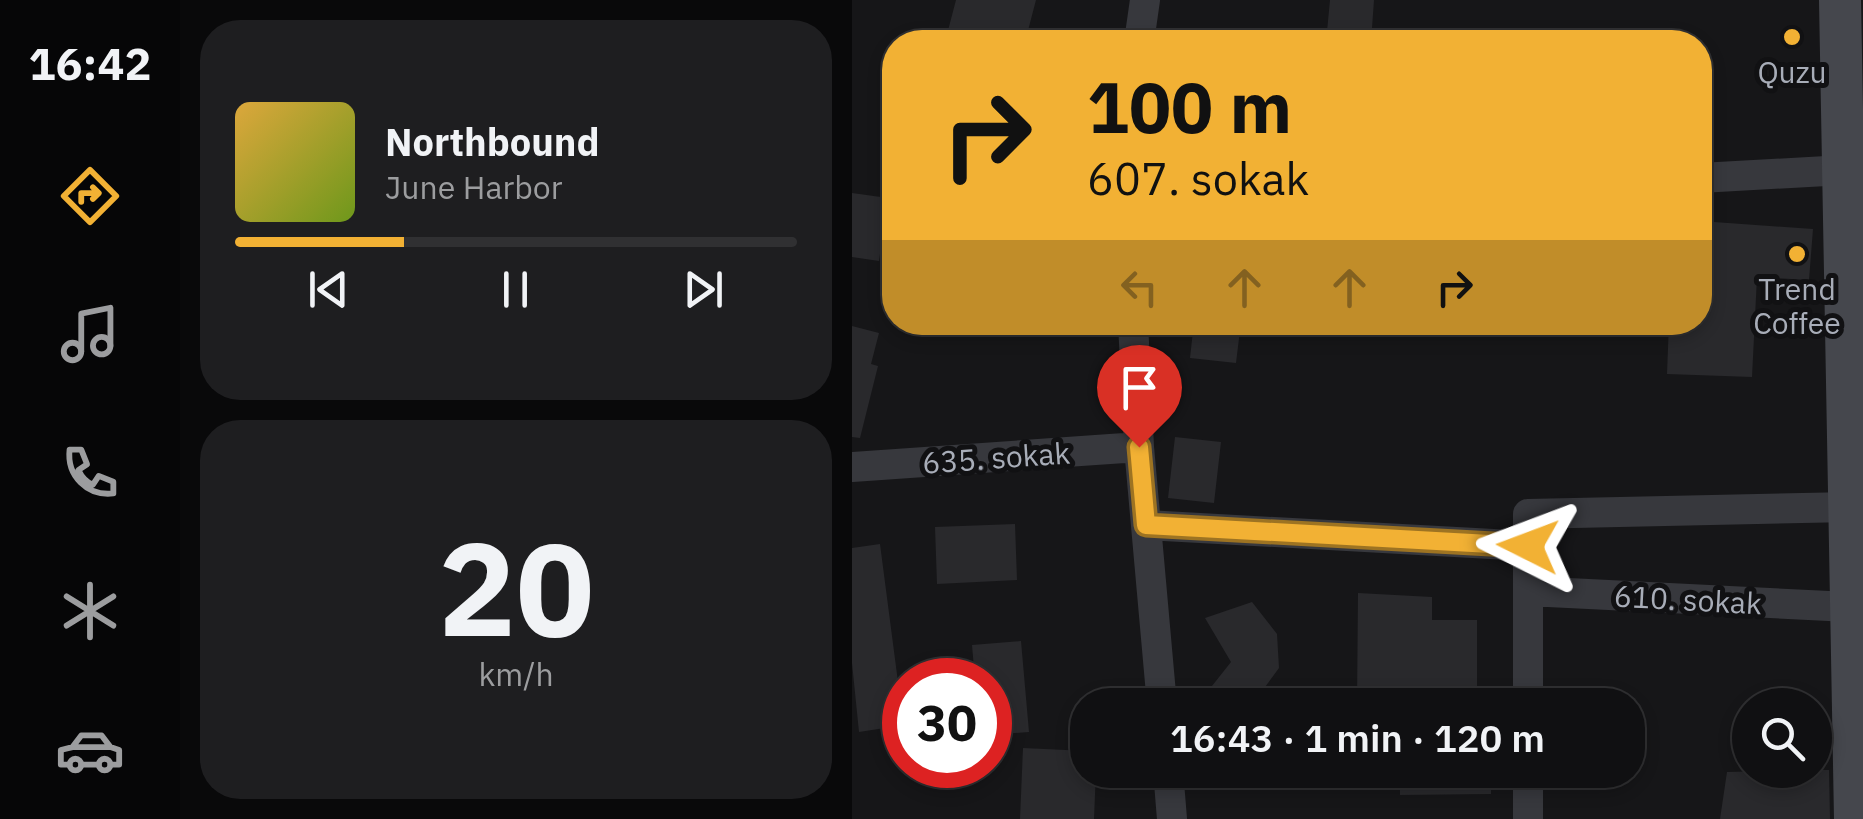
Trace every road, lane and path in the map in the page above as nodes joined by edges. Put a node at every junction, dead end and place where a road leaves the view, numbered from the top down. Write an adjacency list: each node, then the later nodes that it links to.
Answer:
1 (1146, 0): 3 (street)
2 (1840, 0): 4 (main road)
3 (1142, 30)
4 (1844, 170): 5 (street); 9 (main road)
5 (1712, 177)
6 (1134, 335): 7 (street)
7 (1139, 447): 8 (street, 635. sokak); 10 (street)
8 (852, 467)
9 (1851, 507): 11 (street); 13 (main road)
10 (1146, 525): 11 (street); 14 (street)
11 (1528, 546): 12 (street)
12 (1528, 591): 13 (street, 610. sokak); 15 (street)
13 (1849, 607): 20 (main road)
14 (1160, 688)
15 (1528, 688)
16 (1169, 788): 18 (street)
17 (1528, 788): 19 (street)
18 (1172, 819)
19 (1528, 819)
20 (1855, 819)

